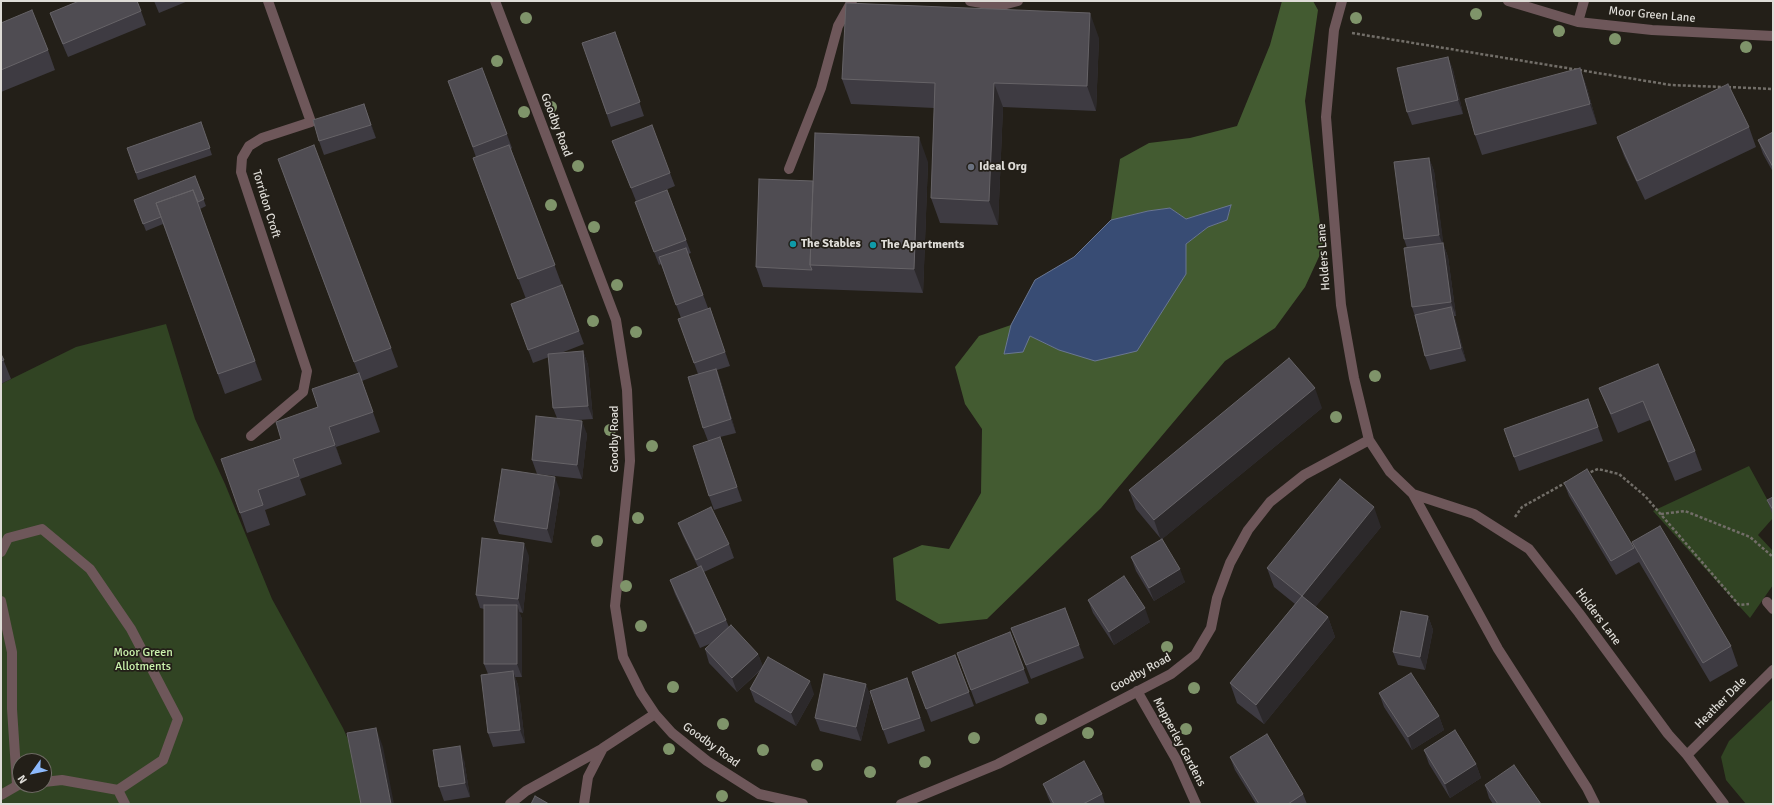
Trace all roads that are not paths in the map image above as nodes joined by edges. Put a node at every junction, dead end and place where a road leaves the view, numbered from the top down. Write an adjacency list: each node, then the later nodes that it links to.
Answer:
1 (268, 1): 12 (street, Torridon Croft)
2 (495, 1): 19 (street, Goodby Road)
3 (852, 1): 11 (street)
4 (970, 1): 5 (street)
5 (1018, 1)
6 (1342, 1): 13 (street, Holders Lane)
7 (1508, 1): 9 (street, Moor Green Lane)
8 (1584, 1): 9 (street)
9 (1578, 22): 10 (street, Moor Green Lane)
10 (1773, 36)
11 (789, 170)
12 (251, 436)
13 (1369, 440): 14 (street, Holders Lane); 18 (street, Goodby Road)
14 (1414, 494): 22 (street, Holders Lane); 33 (street, Holders Lane)
15 (1, 552): 25 (street)
16 (1, 601): 21 (street)
17 (1773, 670): 22 (street, Heather Dale)
18 (1137, 692): 31 (street, Goodby Road); 32 (street, Mapperley Gardens)
19 (655, 714): 20 (street); 30 (street, Goodby Road)
20 (602, 748): 28 (street); 29 (street)
21 (16, 753)
22 (1687, 755): 34 (street, Holders Lane)
23 (52, 781): 25 (street)
24 (12, 788): 26 (street)
25 (118, 790): 27 (street)
26 (1, 795)
27 (125, 804)
28 (510, 804)
29 (584, 804)
30 (803, 804)
31 (901, 804)
32 (1196, 804)
33 (1595, 804)
34 (1724, 804)

